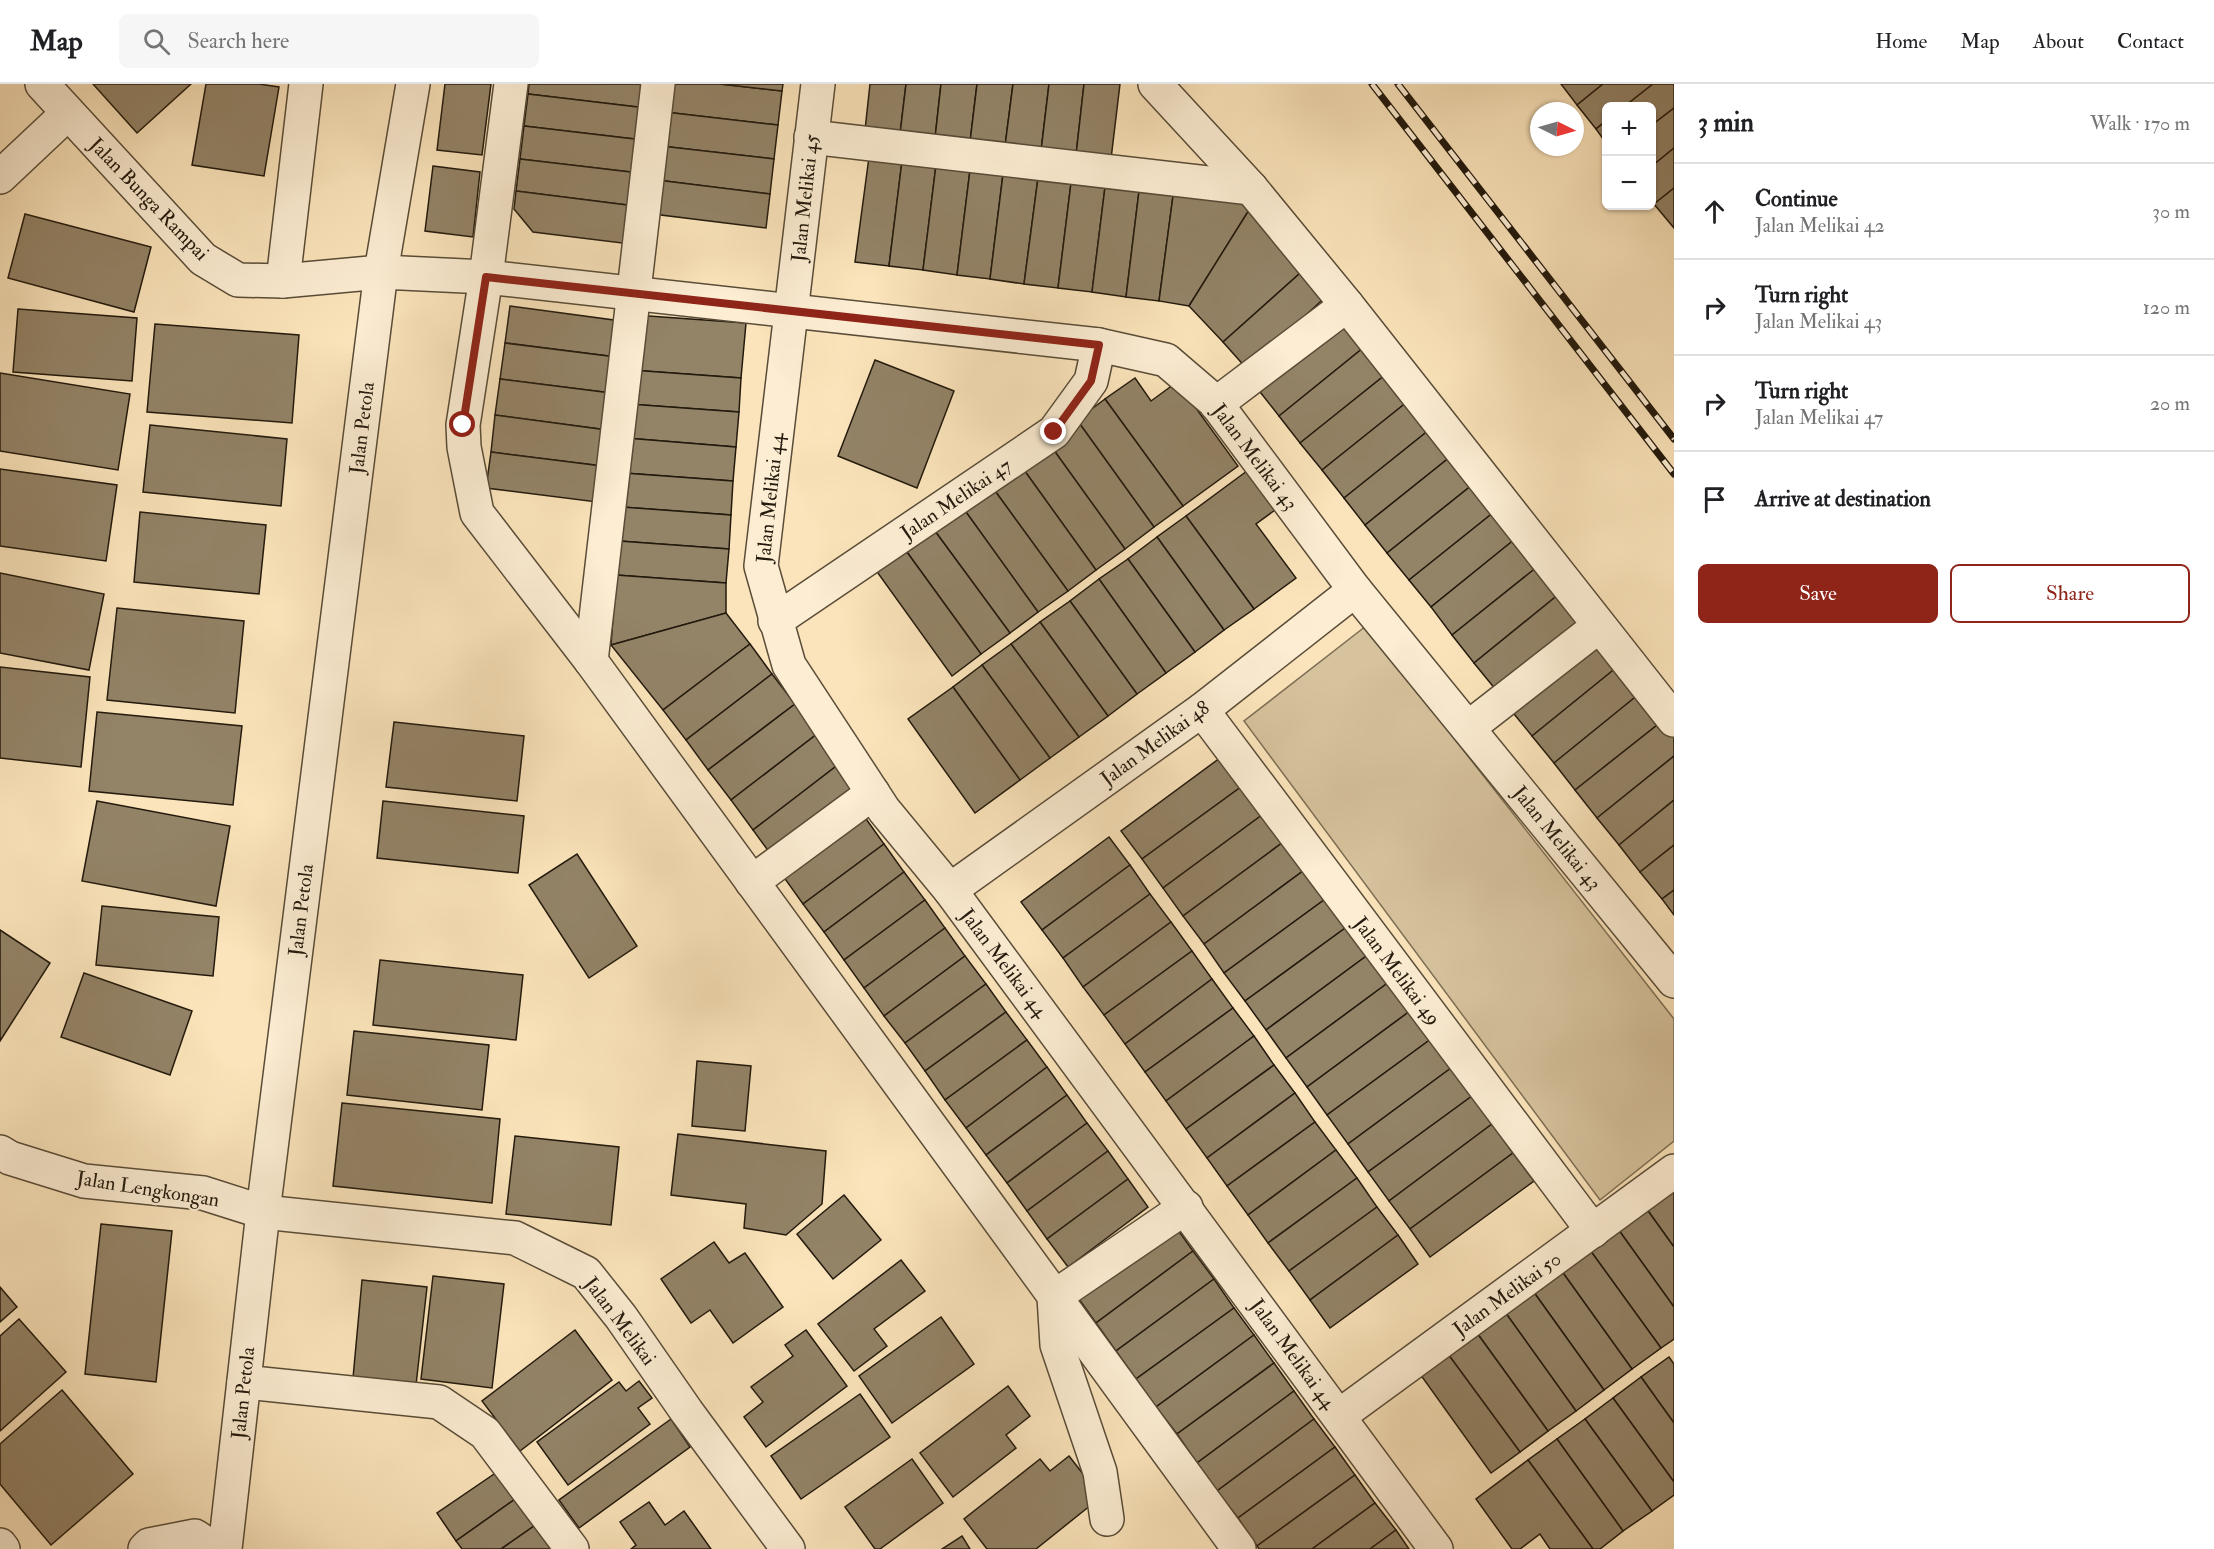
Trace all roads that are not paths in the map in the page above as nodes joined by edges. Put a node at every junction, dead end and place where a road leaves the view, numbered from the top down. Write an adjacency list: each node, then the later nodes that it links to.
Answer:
1 (42, 84): 8 (street, Jalan Bunga Rampai)
2 (306, 84): 14 (street)
3 (413, 84): 12 (street, Jalan Petola)
4 (511, 84): 13 (street)
5 (658, 84): 15 (street)
6 (818, 84): 9 (street, Jalan Melikai 45)
7 (1155, 84): 11 (street)
8 (68, 113): 10 (street); 14 (street, Jalan Bunga Rampai)
9 (811, 137): 11 (street); 17 (street, Jalan Melikai 45)
10 (0, 177)
11 (1251, 188): 16 (street)
12 (381, 272): 13 (street, Jalan Melikai 43); 14 (street, Jalan Bunga Rampai); 34 (street, Jalan Petola)
13 (486, 277): 15 (street, Jalan Melikai 43); 23 (street)
14 (283, 281)
15 (632, 294): 17 (street, Jalan Melikai 43); 23 (street)
16 (1347, 305): 19 (street); 22 (street)
17 (793, 312): 18 (street, Jalan Melikai 43); 21 (street, Jalan Melikai 44)
18 (1099, 345): 19 (street, Jalan Melikai 43); 21 (street, Jalan Melikai 47)
19 (1216, 404): 20 (street, Jalan Melikai 43)
20 (1355, 590): 24 (street, Jalan Melikai 48); 26 (street, Jalan Melikai 43)
21 (775, 621): 27 (street, Jalan Melikai 44)
22 (1599, 626): 25 (street); 26 (street)
23 (591, 661): 28 (street)
24 (1202, 710): 29 (street, Jalan Melikai 48); 35 (street, Jalan Melikai 49)
25 (1674, 720)
26 (1468, 728): 30 (street, Jalan Melikai 43)
27 (873, 793): 28 (street); 29 (street, Jalan Melikai 44)
28 (752, 882): 36 (street)
29 (950, 890): 33 (street, Jalan Melikai 44)
30 (1674, 981)
31 (0, 1152): 34 (street, Jalan Lengkongan)
32 (1674, 1171): 35 (street, Jalan Melikai 50)
33 (1186, 1207): 36 (street); 38 (street, Jalan Melikai 44)
34 (263, 1212): 37 (street, Jalan Petola); 46 (street, Jalan Melikai)
35 (1593, 1231): 38 (street, Jalan Melikai 50)
36 (1054, 1296): 39 (street); 47 (street)
37 (244, 1382): 44 (street, Jalan Petola); 45 (street)
38 (1339, 1416): 48 (street, Jalan Melikai 44)
39 (1107, 1519)
40 (0, 1545): 41 (street)
41 (3, 1549)
42 (145, 1549): 43 (street)
43 (214, 1549)
44 (225, 1549)
45 (572, 1549)
46 (788, 1549)
47 (1239, 1549)
48 (1436, 1549)

